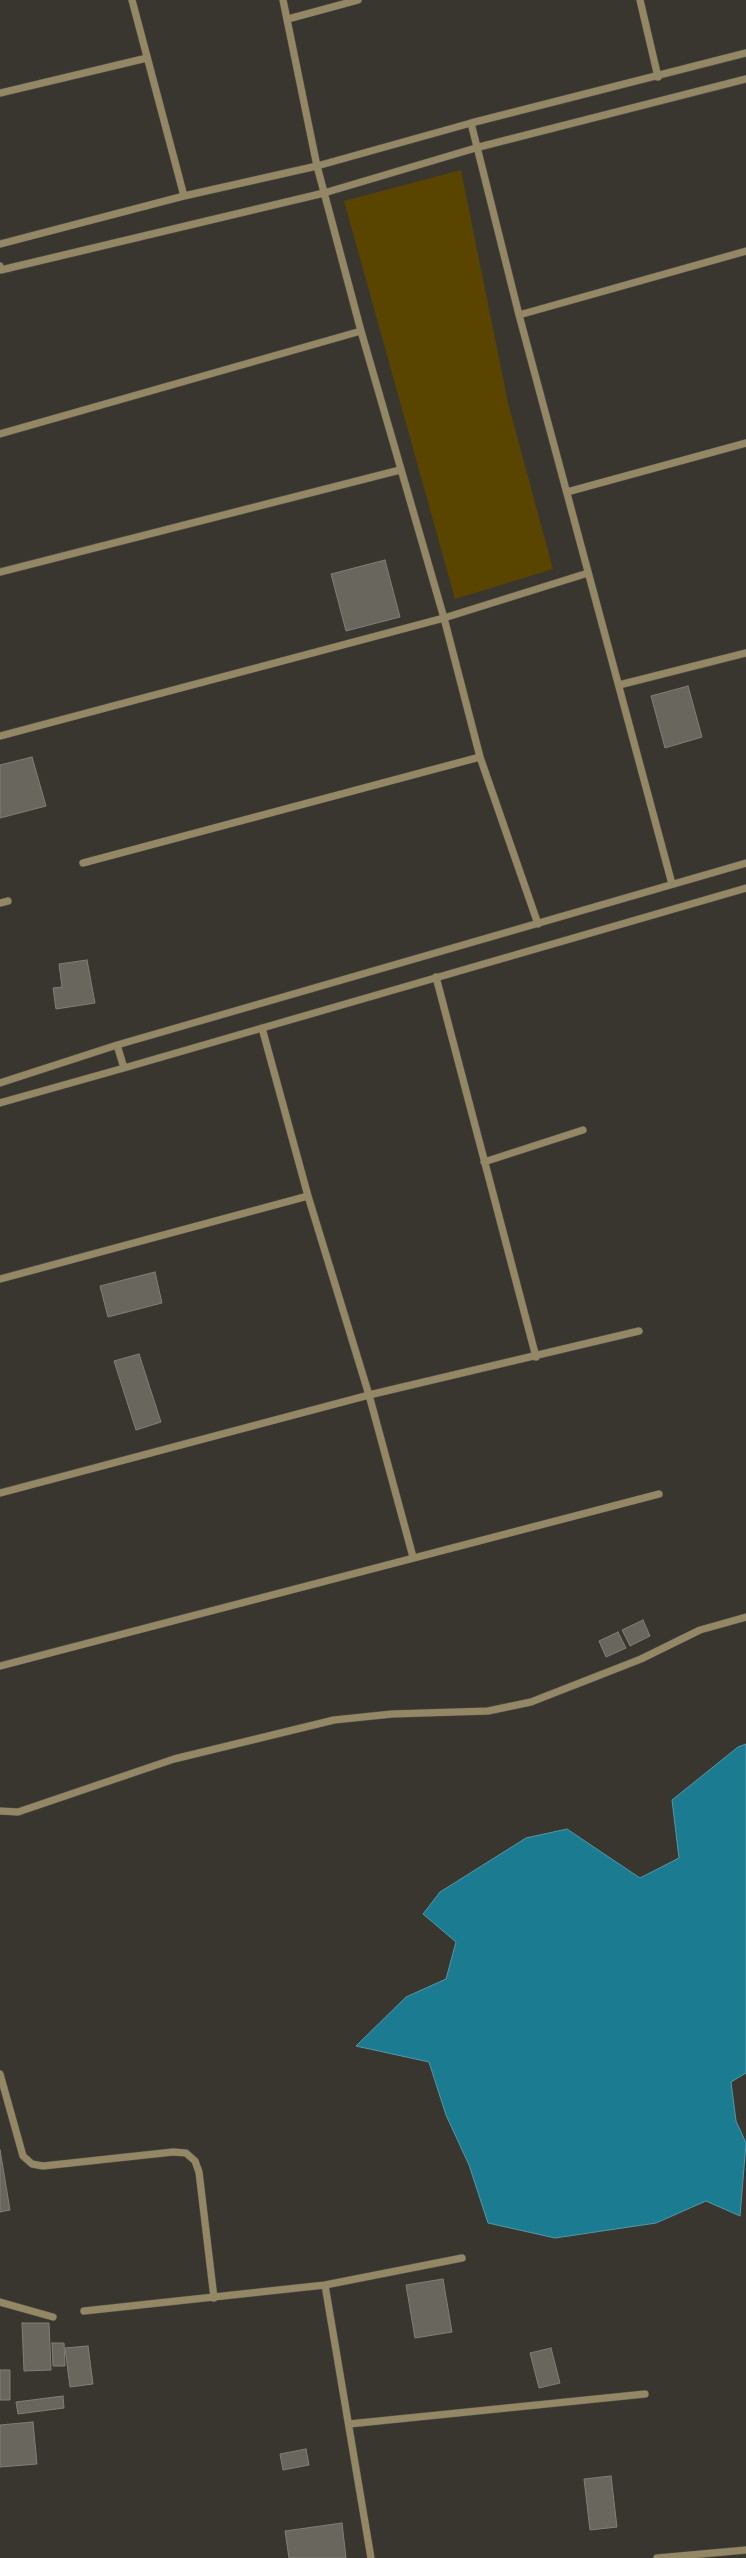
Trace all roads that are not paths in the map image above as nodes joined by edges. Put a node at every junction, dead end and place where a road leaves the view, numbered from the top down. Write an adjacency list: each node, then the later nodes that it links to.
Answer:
1 (132, 0): 7 (street)
2 (283, 0): 5 (street)
3 (358, 0): 5 (street)
4 (640, 0): 8 (street)
5 (288, 19): 13 (street)
6 (746, 53): 8 (street)
7 (147, 58): 10 (street); 15 (street)
8 (658, 77): 11 (street)
9 (746, 79): 12 (street)
10 (0, 93)
11 (472, 123): 12 (street); 13 (street)
12 (479, 147): 14 (street); 19 (street)
13 (317, 166): 14 (street); 15 (street)
14 (324, 193): 18 (street); 20 (street)
15 (184, 196): 16 (street)
16 (0, 244)
17 (746, 251): 19 (street)
18 (0, 266)
19 (519, 315): 24 (street)
20 (361, 331): 21 (street); 23 (street)
21 (0, 434)
22 (746, 443): 24 (street)
23 (400, 470): 25 (street); 27 (street)
24 (567, 492): 26 (street)
25 (0, 572)
26 (588, 573): 27 (street); 29 (street)
27 (444, 618): 30 (street); 31 (street)
28 (746, 653): 29 (street)
29 (619, 685): 34 (street)
30 (0, 736)
31 (480, 757): 32 (street); 38 (street)
32 (83, 863)
33 (746, 863): 34 (street)
34 (672, 884): 38 (street)
35 (746, 888): 39 (street)
36 (8, 901): 37 (street)
37 (0, 903)
38 (538, 924): 41 (street)
39 (436, 977): 40 (street); 46 (street)
40 (262, 1028): 42 (street); 47 (street)
41 (118, 1045): 42 (street); 43 (street)
42 (124, 1068): 44 (street)
43 (0, 1083)
44 (0, 1103)
45 (583, 1130): 46 (street)
46 (484, 1162): 50 (street)
47 (308, 1196): 48 (street); 51 (street)
48 (0, 1279)
49 (639, 1331): 50 (street)
50 (536, 1357): 51 (street)
51 (369, 1395): 52 (street); 54 (street)
52 (0, 1493)
53 (659, 1494): 54 (street)
54 (413, 1557): 56 (street)
55 (746, 1617): 57 (street)
56 (0, 1666)
57 (0, 1811)
58 (0, 2074): 61 (street)
59 (462, 2258): 60 (street)
60 (325, 2285): 61 (street); 66 (street)
61 (214, 2298): 63 (street)
62 (0, 2302): 64 (street)
63 (84, 2311)
64 (53, 2317)
65 (645, 2394): 66 (street)
66 (349, 2424): 68 (street)
67 (746, 2550): 69 (street)
68 (371, 2558)
69 (657, 2558)

